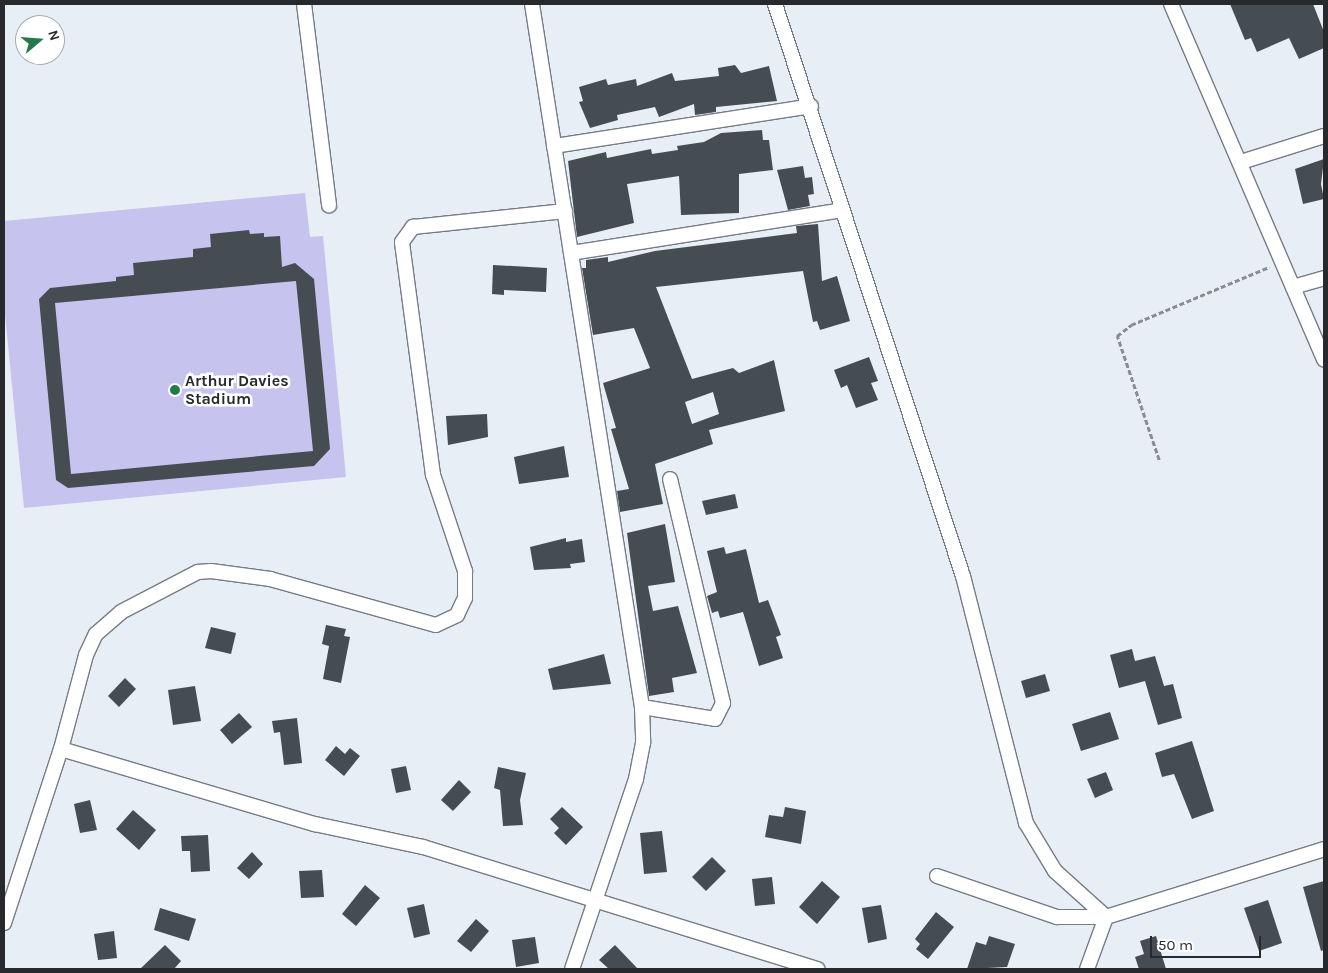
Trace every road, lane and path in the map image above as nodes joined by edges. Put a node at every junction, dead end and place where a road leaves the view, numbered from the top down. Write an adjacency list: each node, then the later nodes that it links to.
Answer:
1 (304, 4): 9 (street)
2 (532, 4): 7 (street)
3 (775, 4): 5 (street)
4 (1171, 4): 8 (street)
5 (811, 106): 7 (street); 10 (street)
6 (1324, 136): 8 (street)
7 (554, 146): 11 (street)
8 (1240, 162): 13 (street)
9 (329, 205)
10 (842, 210): 12 (street); 24 (street)
11 (565, 211): 12 (street); 20 (street)
12 (571, 253): 19 (street)
13 (1282, 262): 15 (street); 17 (path)
14 (1324, 278): 15 (street)
15 (1292, 287): 16 (street)
16 (1324, 359)
17 (1159, 460)
18 (670, 479): 19 (street)
19 (642, 707): 23 (street)
20 (61, 749): 23 (street); 25 (street)
21 (1324, 849): 24 (street)
22 (937, 876): 24 (street)
23 (594, 899): 26 (street); 27 (street)
24 (1106, 917): 28 (street)
25 (4, 922)
26 (572, 969)
27 (818, 969)
28 (1087, 969)

